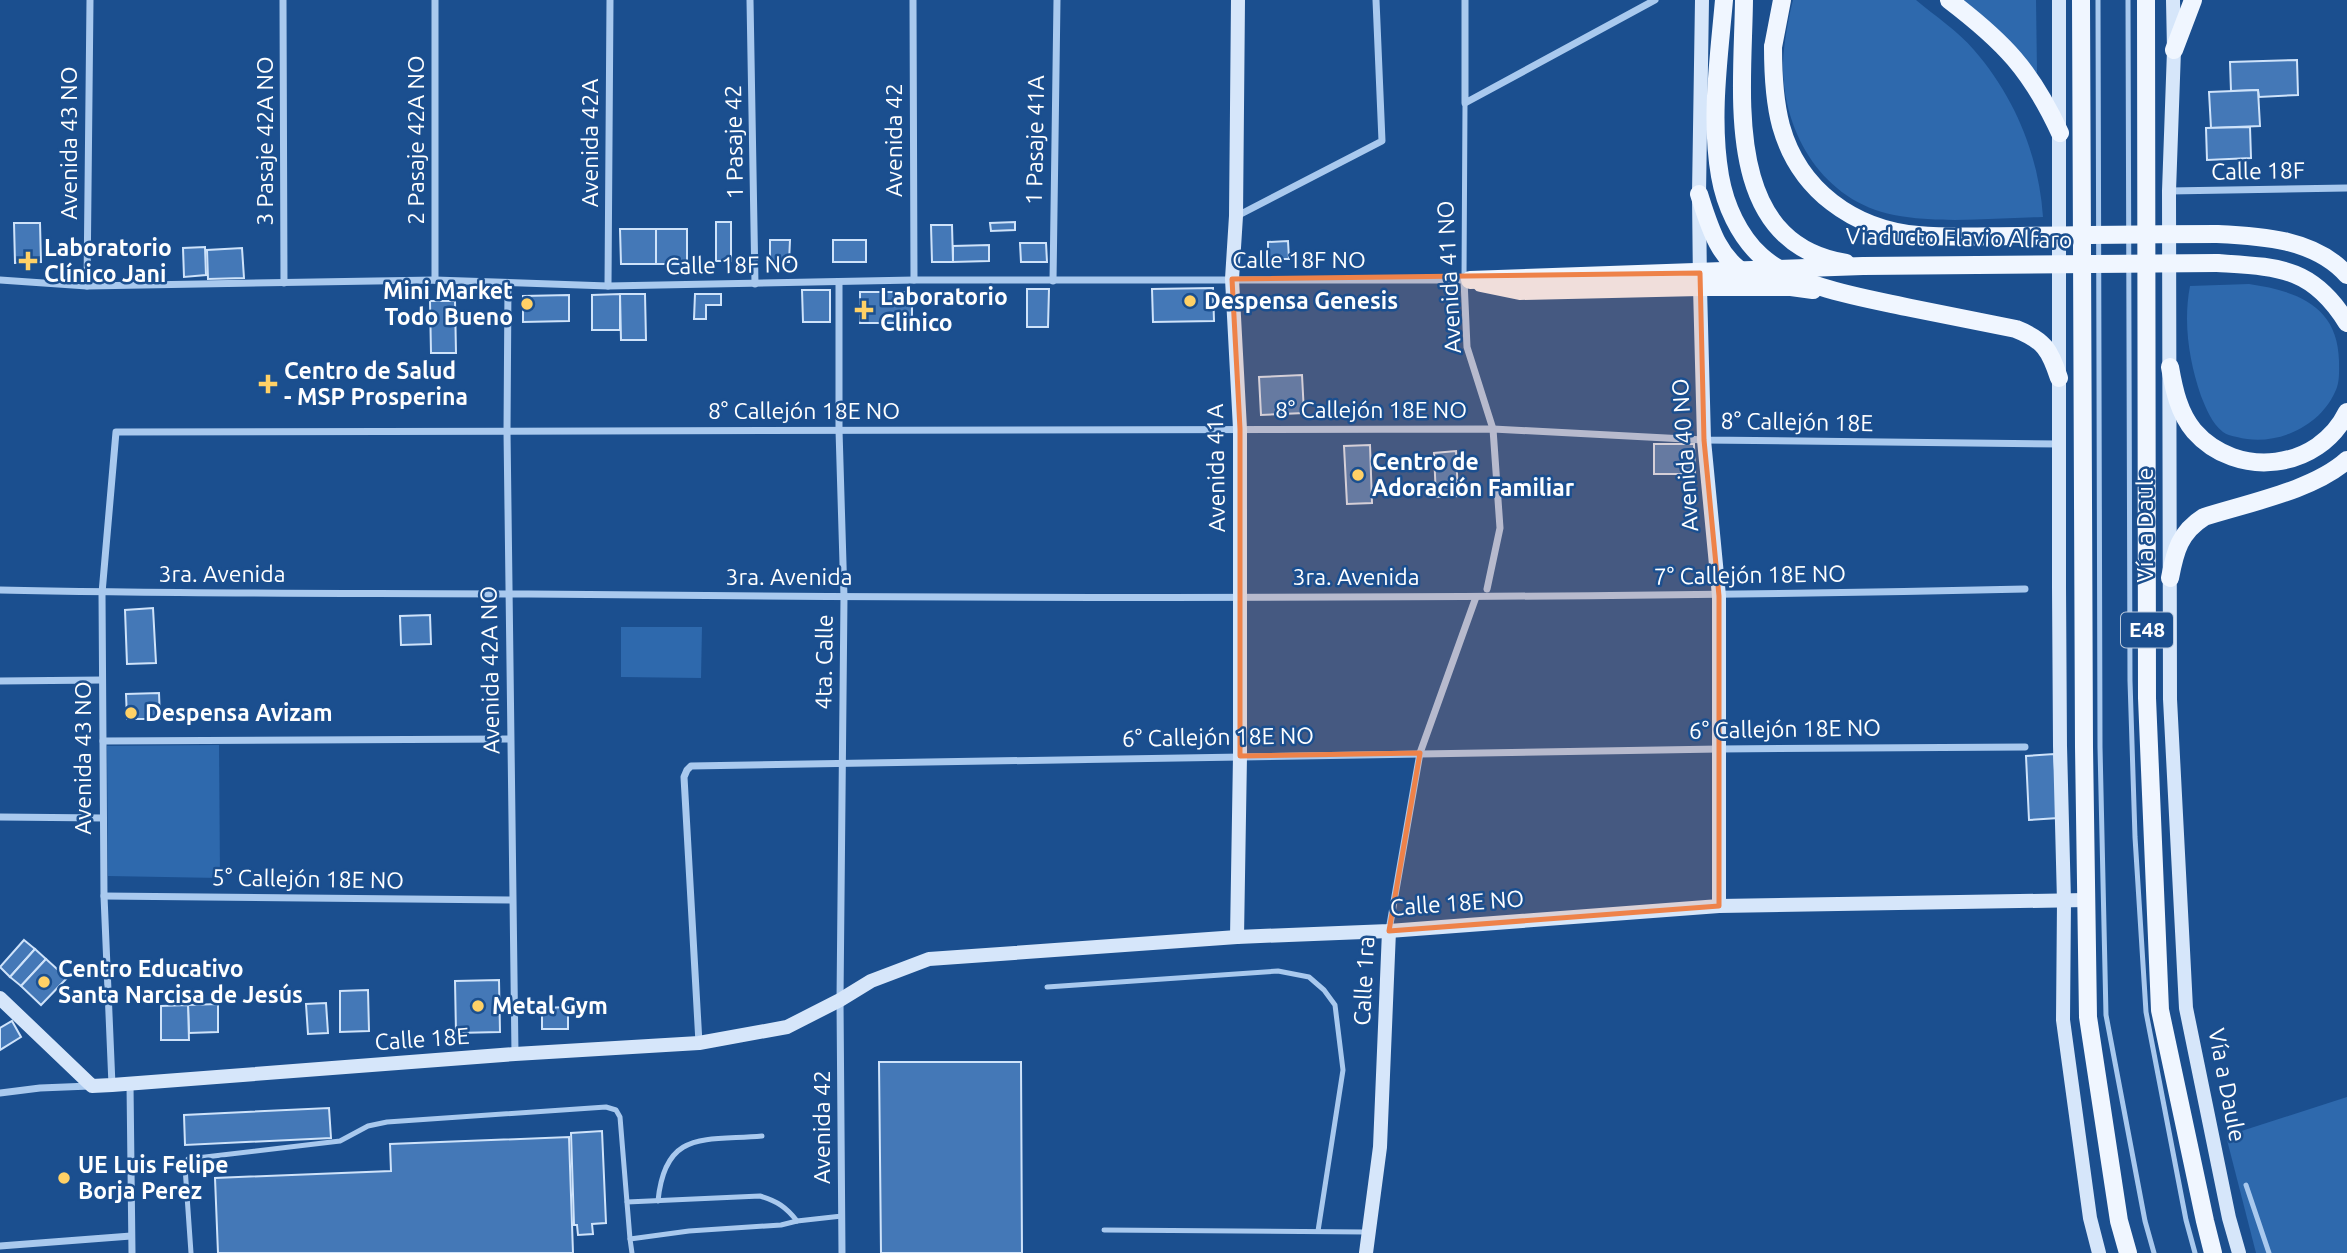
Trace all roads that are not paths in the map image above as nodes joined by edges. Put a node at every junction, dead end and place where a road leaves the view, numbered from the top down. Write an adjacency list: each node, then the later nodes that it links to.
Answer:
1 (90, 0): 45 (street, Avenida 43 NO)
2 (284, 0): 42 (street, 3 Pasaje 42A NO)
3 (435, 0): 39 (street, 2 Pasaje 42A NO)
4 (610, 0): 46 (street, Avenida 42A)
5 (750, 0): 44 (street, 1 Pasaje 42)
6 (913, 0): 37 (street, Avenida 42)
7 (1057, 0): 40 (street, 1 Pasaje 41A)
8 (1238, 0): 32 (street, Avenida 41A)
9 (1376, 0): 32 (street)
10 (1465, 0): 27 (street, Avenida 41 NO)
11 (1655, 0): 27 (street)
12 (1702, 0): 31 (street, Avenida 40 NO)
13 (1724, 0): 49 (main road)
14 (1744, 0): 33 (main road, Viaducto Flavio Alfaro, bridge)
15 (1772, 0): 25 (main road)
16 (1782, 0): 25 (main road)
17 (1950, 0): 28 (main road)
18 (2059, 0): 28 (street)
19 (2081, 0): 85 (main road)
20 (2098, 0): 118 (lane, Vía a Daule)
21 (2129, 0): 119 (lane, Vía a Daule)
22 (2146, 0): 120 (main road, Vía a Daule / E48)
23 (2173, 0): 26 (street, Vía a Daule / E48)
24 (2193, 0): 26 (main road)
25 (1773, 47): 34 (main road, bridge)
26 (2174, 50): 30 (street, Vía a Daule / E48)
27 (1465, 103): 38 (lane, Avenida 41 NO)
28 (2060, 133): 52 (street)
29 (2347, 188): 30 (street, Calle 18F)
30 (2169, 191): 51 (street, Vía a Daule / E48)
31 (1699, 194): 47 (street, Avenida 40 NO); 48 (main road)
32 (1237, 216): 35 (street, Avenida 41A)
33 (1863, 266): 38 (main road, bridge); 50 (main road, Viaducto Flavio Alfaro, bridge)
34 (2347, 275)
35 (1232, 279): 38 (street, Calle 18F NO); 40 (street, Calle 18F NO); 54 (street, Avenida 41A)
36 (0, 280): 45 (street, Calle 18F NO)
37 (914, 280): 40 (street, Calle 18F NO); 41 (street, Calle 18F NO)
38 (1467, 280): 47 (main road); 55 (street, Avenida 41 NO)
39 (435, 281): 42 (street, Calle 18F NO); 43 (street, Calle 18F NO)
40 (1053, 281)
41 (839, 282): 44 (street, Calle 18F NO); 56 (street, 4ta. Calle)
42 (284, 283): 45 (street, Calle 18F NO)
43 (508, 284): 46 (street, Calle 18F NO); 57 (street, Avenida 42A NO)
44 (755, 284): 46 (street, Calle 18F NO)
45 (87, 286)
46 (608, 286)
47 (1700, 287): 48 (main road); 59 (street, Avenida 40 NO)
48 (1791, 287): 49 (main road)
49 (1863, 298): 52 (main road)
50 (2347, 323)
51 (2170, 367): 53 (main road); 62 (street, Vía a Daule / E48)
52 (2059, 378): 60 (street)
53 (2347, 412)
54 (1240, 429): 55 (street, 8° Callejón 18E NO); 56 (street, 8° Callejón 18E NO); 68 (street, Avenida 41A)
55 (1493, 429): 59 (street, 8° Callejón 18E); 63 (street, Avenida 41 NO)
56 (839, 430): 57 (street, 8° Callejón 18E NO); 70 (street, 4ta. Calle)
57 (506, 431): 58 (street, 8° Callejón 18E NO); 67 (street, Avenida 42A NO)
58 (116, 432): 66 (street, Avenida 43 NO)
59 (1704, 440): 60 (street, 8° Callejón 18E); 69 (street, Avenida 40 NO)
60 (2059, 444): 86 (street)
61 (2347, 460): 62 (main road)
62 (2170, 578): 121 (street, Vía a Daule / E48)
63 (1487, 589)
64 (2025, 589): 69 (street, 7° Callejón 18E NO)
65 (0, 590): 66 (street)
66 (102, 593): 67 (street, 3ra. Avenida); 72 (street, Avenida 43 NO)
67 (508, 594): 70 (street, 3ra. Avenida); 74 (street, Avenida 42A NO)
68 (1240, 596): 70 (street, 3ra. Avenida); 71 (street, 3ra. Avenida); 79 (street, Avenida 41A)
69 (1719, 596): 71 (street, 7° Callejón 18E NO); 77 (street, Avenida 40 NO)
70 (844, 597): 80 (street, 4ta. Calle)
71 (1476, 597): 78 (street, Calle 1ra)
72 (102, 680): 73 (street); 75 (street, Avenida 43 NO)
73 (0, 681)
74 (510, 739): 75 (street); 84 (street, Avenida 42A NO)
75 (103, 741): 82 (street, Avenida 43 NO)
76 (2025, 747): 77 (street, 6° Callejón 18E NO)
77 (1719, 749): 78 (street, 6° Callejón 18E NO); 87 (street, Avenida 40 NO)
78 (1420, 754): 79 (street, 6° Callejón 18E NO); 88 (street, Calle 1ra)
79 (1240, 756): 80 (street, 6° Callejón 18E NO); 89 (street, Avenida 41A)
80 (842, 762): 92 (street, 4ta. Calle); 93 (street, 6° Callejón 18E NO)
81 (0, 817): 82 (street)
82 (103, 818): 83 (street, Avenida 43 NO)
83 (104, 896): 84 (street, 5° Callejón 18E NO); 96 (street, Avenida 43 NO)
84 (512, 900): 94 (street, Avenida 42A NO)
85 (2086, 900): 86 (street, Calle 18E NO); 117 (main road)
86 (2064, 901): 87 (street, Calle 18E NO); 116 (street)
87 (1718, 906): 88 (street, Calle 18E NO)
88 (1389, 931): 89 (street, Calle 18E NO); 107 (street, Calle 1ra)
89 (1237, 937): 92 (street, Calle 18E NO)
90 (1047, 987): 106 (lane)
91 (0, 998): 97 (street)
92 (841, 1000): 93 (street, Calle 18E); 103 (street, Avenida 42)
93 (698, 1043): 94 (street, Calle 18E)
94 (515, 1054): 95 (street, Calle 18E)
95 (130, 1084): 96 (street, Calle 18E); 108 (street)
96 (111, 1085): 97 (street, Calle 18E)
97 (92, 1086): 98 (street, Calle 18E)
98 (0, 1093)
99 (762, 1136): 101 (lane)
100 (2246, 1185): 122 (lane)
101 (658, 1200): 102 (lane); 104 (lane)
102 (627, 1202): 109 (lane); 112 (lane)
103 (842, 1216): 104 (lane); 114 (street, Avenida 42)
104 (797, 1221): 109 (lane)
105 (1104, 1230): 106 (lane)
106 (1318, 1231): 107 (lane)
107 (1369, 1233): 115 (street, Calle 1ra)
108 (131, 1236): 110 (street); 111 (street)
109 (630, 1239): 113 (lane)
110 (0, 1246)
111 (132, 1253)
112 (191, 1253)
113 (632, 1253)
114 (842, 1253)
115 (1366, 1253)
116 (2099, 1253)
117 (2128, 1253)
118 (2154, 1253)
119 (2195, 1253)
120 (2213, 1253)
121 (2239, 1253)
122 (2269, 1253)

